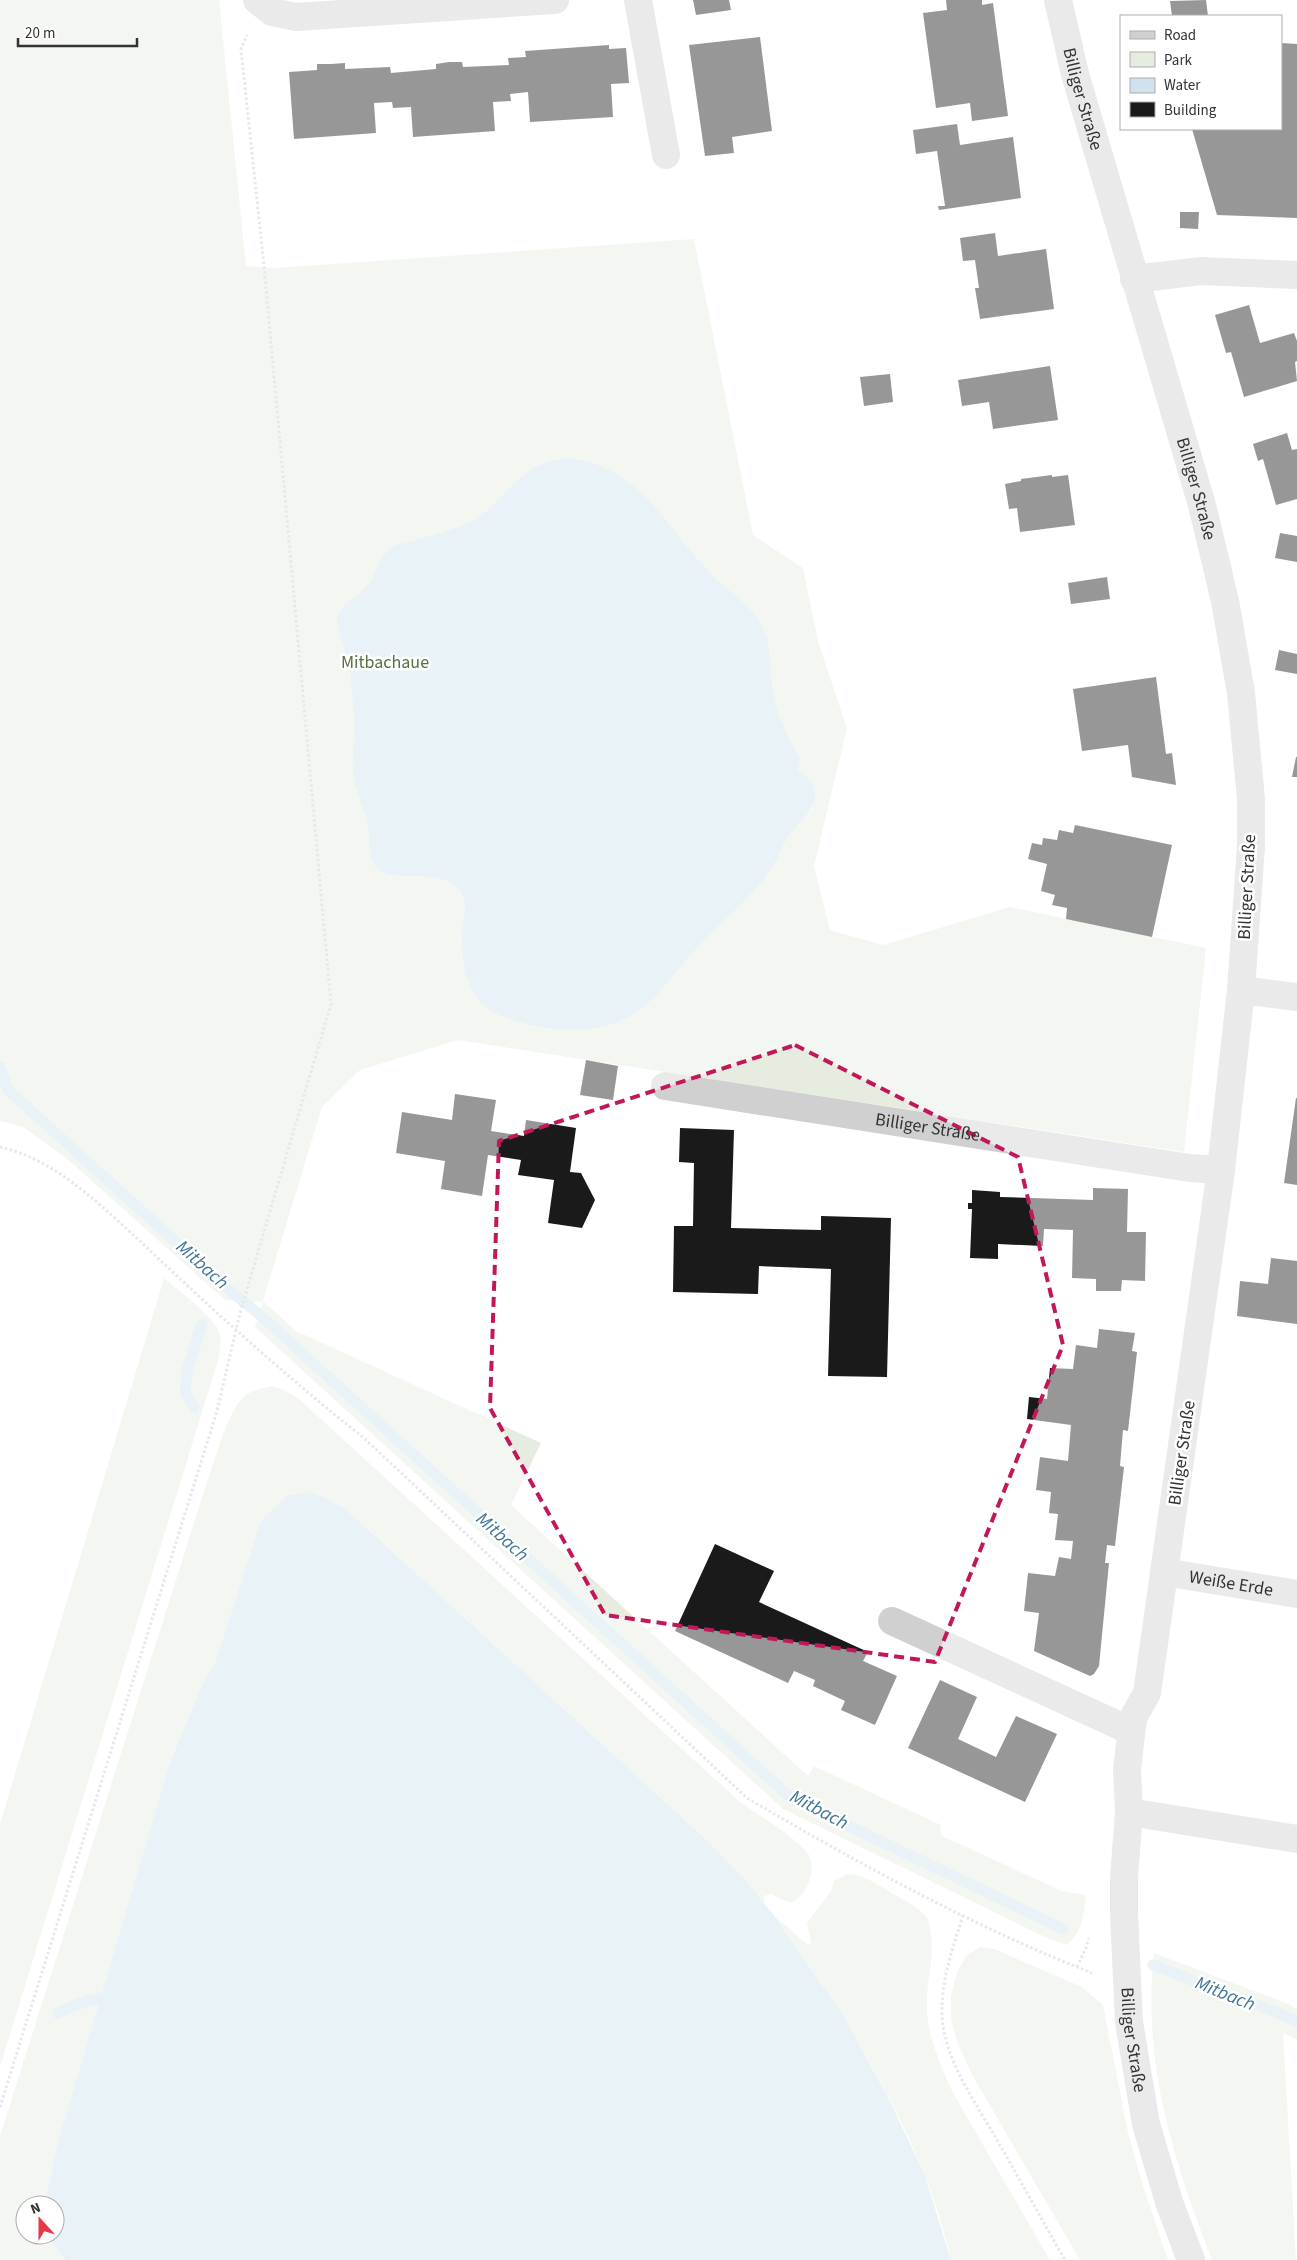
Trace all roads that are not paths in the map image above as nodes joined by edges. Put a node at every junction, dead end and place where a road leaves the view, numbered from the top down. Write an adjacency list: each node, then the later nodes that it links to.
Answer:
1 (555, 0): 4 (street)
2 (638, 0): 5 (street)
3 (1058, 0): 7 (street, Billiger Straße)
4 (259, 2)
5 (666, 154)
6 (1297, 274): 7 (street)
7 (1134, 279): 8 (street, Billiger Straße)
8 (1241, 990): 9 (street); 11 (street, Billiger Straße)
9 (1297, 996)
10 (665, 1086): 11 (street, Billiger Straße)
11 (1220, 1170): 12 (street, Billiger Straße)
12 (1164, 1572): 13 (street, Weiße Erde); 15 (street, Billiger Straße)
13 (1297, 1594)
14 (892, 1621): 15 (street)
15 (1131, 1731): 16 (street, Billiger Straße)
16 (1130, 1812): 17 (street); 18 (street, Billiger Straße)
17 (1297, 1839)
18 (1191, 2260)

